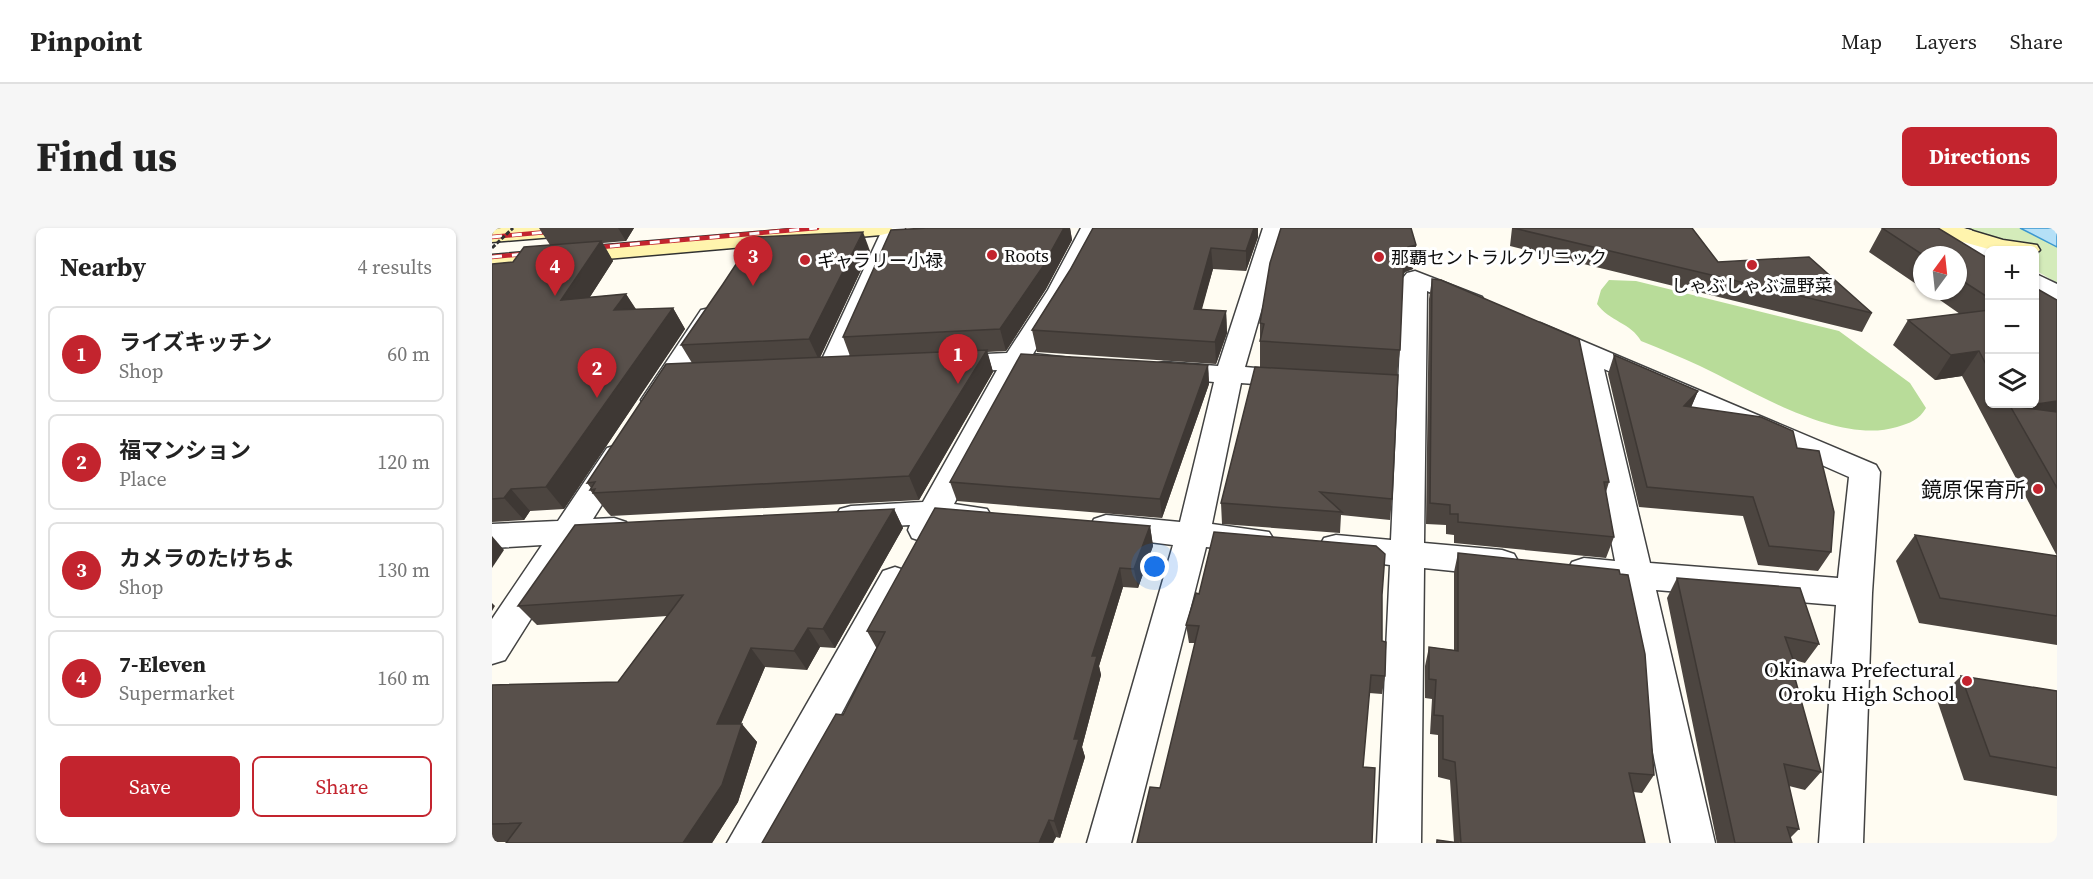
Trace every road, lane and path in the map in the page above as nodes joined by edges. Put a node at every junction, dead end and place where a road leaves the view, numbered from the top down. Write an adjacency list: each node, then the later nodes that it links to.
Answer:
1 (513, 228): 12 (path, bridge)
2 (578, 228): 9 (main road)
3 (881, 228): 10 (main road)
4 (894, 228): 24 (street)
5 (1092, 228): 20 (street)
6 (1274, 228): 26 (street)
7 (1940, 228): 8 (main road)
8 (1963, 235): 11 (main road); 13 (street)
9 (492, 236)
10 (760, 238): 14 (main road); 15 (street)
11 (2014, 246)
12 (492, 248)
13 (1985, 249)
14 (492, 262)
15 (742, 267)
16 (2039, 283): 17 (street)
17 (2057, 294)
18 (722, 297): 27 (street)
19 (1587, 351): 37 (street); 38 (street); 39 (street)
20 (1015, 361): 21 (street); 22 (street); 29 (street)
21 (1087, 365)
22 (922, 366)
23 (1134, 368): 26 (street)
24 (830, 370)
25 (705, 375): 27 (street)
26 (1230, 375): 28 (street); 35 (street)
27 (670, 376): 34 (street)
28 (1321, 381)
29 (933, 513): 30 (street); 31 (street); 41 (street)
30 (826, 519)
31 (1003, 519)
32 (1073, 524): 35 (street)
33 (649, 528): 34 (street)
34 (566, 533): 36 (street); 40 (street)
35 (1193, 534): 37 (street); 42 (street)
36 (492, 536)
37 (1407, 553): 38 (street); 43 (street)
38 (1634, 576): 39 (street); 44 (street)
39 (1854, 593): 45 (street)
40 (492, 649)
41 (749, 843)
42 (1109, 843)
43 (1399, 843)
44 (1693, 843)
45 (1841, 843)

